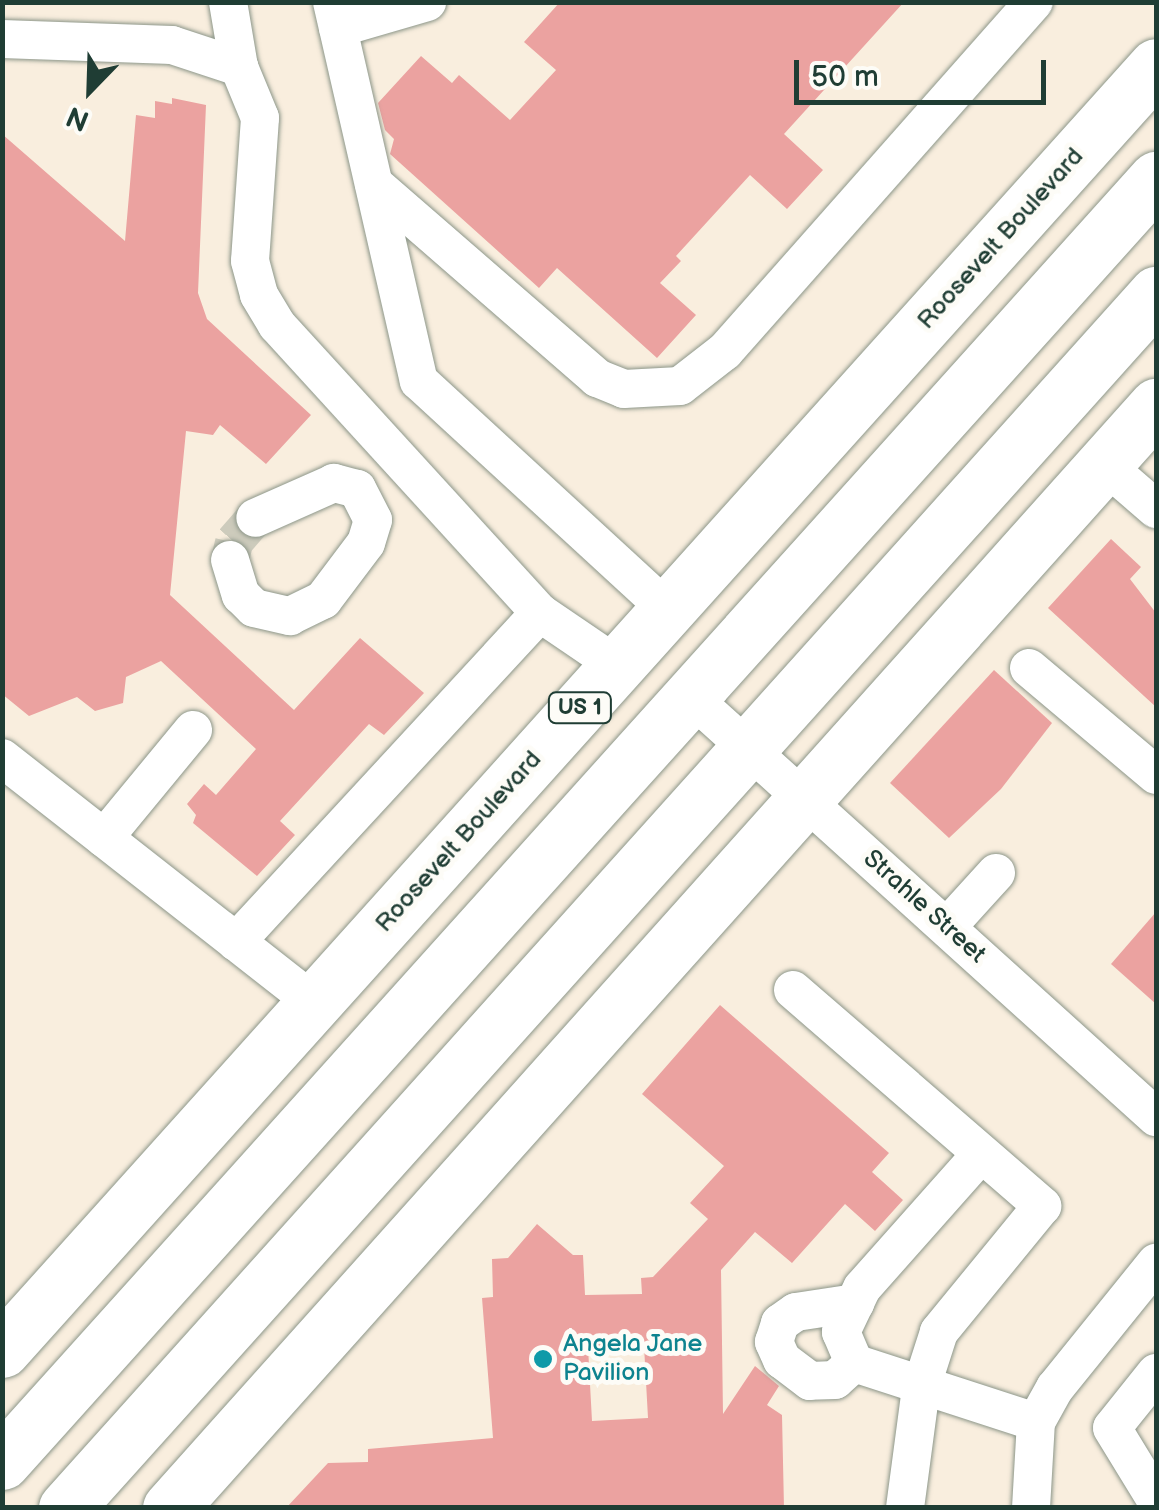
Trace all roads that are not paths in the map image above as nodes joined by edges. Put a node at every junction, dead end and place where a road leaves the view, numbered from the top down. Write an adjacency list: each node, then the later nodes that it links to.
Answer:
1 (228, 2): 7 (street)
2 (426, 2): 4 (street)
3 (1034, 2): 9 (street)
4 (335, 15): 9 (street)
5 (2, 39): 7 (street)
6 (1156, 66): 18 (highway, Roosevelt Boulevard / US 1)
7 (239, 68): 12 (street)
8 (1156, 179): 22 (highway)
9 (374, 184): 18 (street)
10 (1156, 294): 24 (highway)
11 (1156, 406): 13 (highway)
12 (396, 452): 14 (street); 19 (street)
13 (1104, 464): 15 (street); 27 (highway)
14 (357, 490): 16 (street); 17 (street)
15 (1156, 509)
16 (254, 518)
17 (230, 560)
18 (668, 610): 20 (highway, Roosevelt Boulevard / US 1)
19 (540, 613): 20 (street); 31 (street)
20 (618, 666): 33 (highway, Roosevelt Boulevard / US 1)
21 (1030, 668): 26 (street)
22 (691, 697): 24 (street, Strahle Street); 45 (highway)
23 (193, 730): 28 (street)
24 (748, 748): 27 (street, Strahle Street); 34 (highway)
25 (2, 758): 28 (street)
26 (1156, 775)
27 (804, 798): 30 (street, Strahle Street); 43 (highway)
28 (104, 838): 31 (street)
29 (996, 873): 30 (street)
30 (947, 927): 35 (street, Strahle Street)
31 (236, 942): 33 (street)
32 (793, 990): 36 (street)
33 (314, 1003): 39 (highway, Roosevelt Boulevard / US 1)
34 (422, 1112): 43 (highway); 47 (highway)
35 (1156, 1117)
36 (981, 1154): 38 (street); 42 (street)
37 (1156, 1262): 44 (street)
38 (854, 1303): 40 (street); 40 (street)
39 (2, 1350)
40 (854, 1363): 42 (street)
41 (1156, 1372): 46 (street)
42 (920, 1388): 44 (street); 49 (street)
43 (263, 1399): 48 (highway)
44 (1036, 1422): 50 (street)
45 (2, 1462)
46 (1156, 1500)
47 (66, 1508)
48 (170, 1508)
49 (905, 1508)
50 (1031, 1508)

